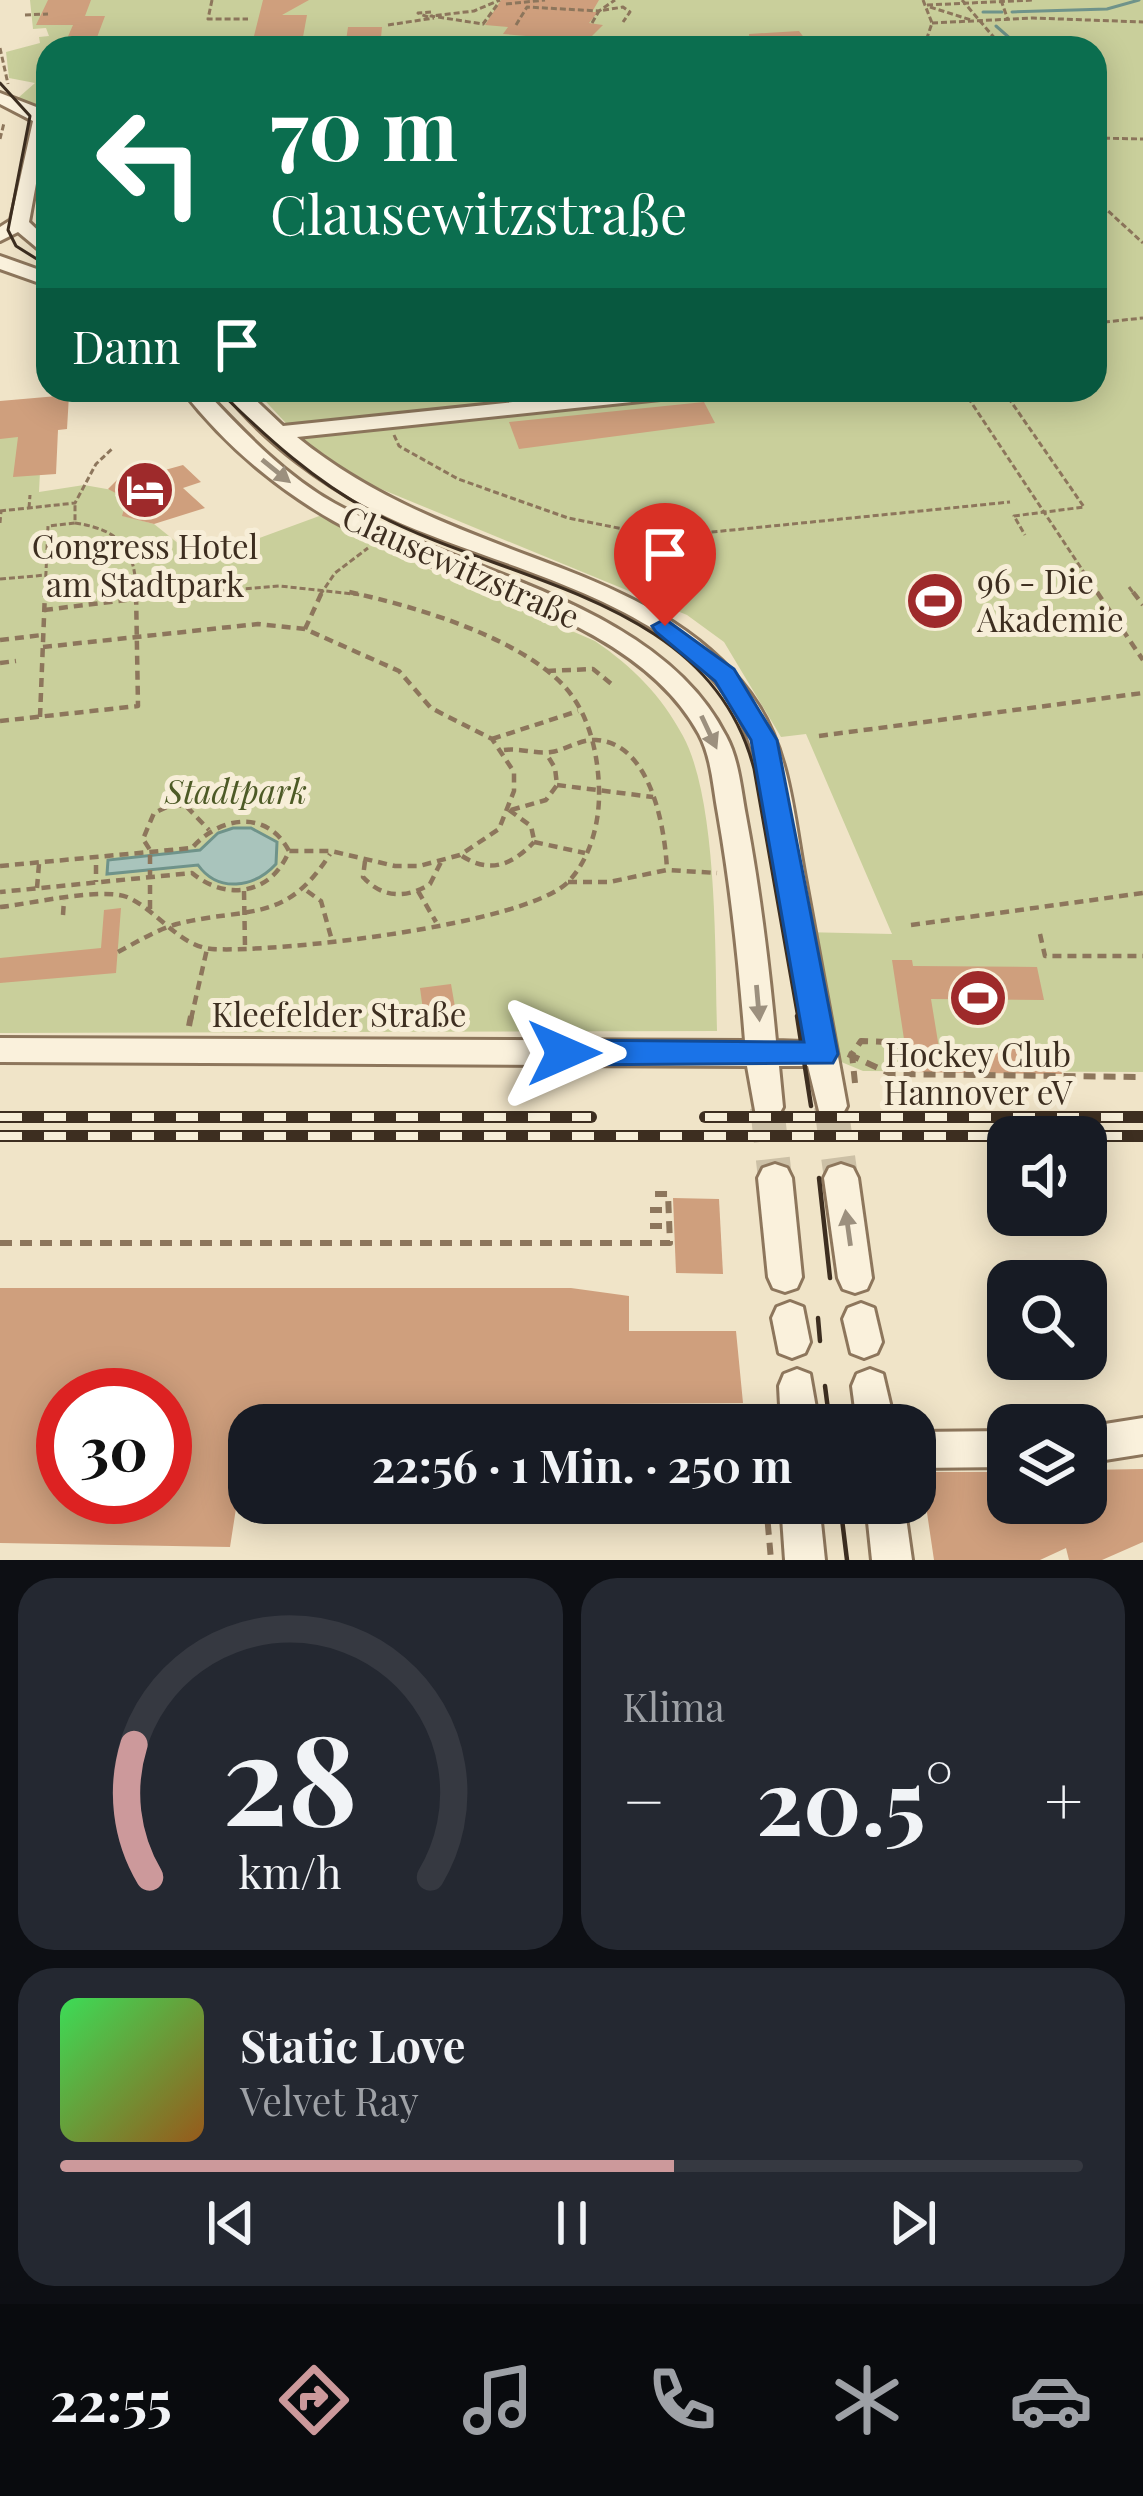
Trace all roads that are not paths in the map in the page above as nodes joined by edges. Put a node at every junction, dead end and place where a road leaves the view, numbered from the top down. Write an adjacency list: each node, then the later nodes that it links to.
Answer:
1 (0, 100): 2 (street)
2 (36, 106)
3 (36, 145): 4 (street)
4 (20, 223): 5 (street); 6 (street)
5 (0, 235)
6 (36, 239)
7 (0, 262): 8 (street)
8 (36, 276)
9 (204, 402): 14 (street, Clausewitzstraße, one-way to 14)
10 (245, 402): 12 (street, Clausewitzstraße)
11 (576, 402): 12 (street)
12 (277, 434): 15 (street, Clausewitzstraße)
13 (0, 1050): 14 (street, Kleefelder Straße)
14 (763, 1054): 15 (street, Kleefelder Straße); 17 (street, Clausewitzstraße)
15 (837, 1054): 16 (street, Clausewitzstraße)
16 (831, 1106)
17 (767, 1107)
18 (775, 1178): 20 (street)
19 (841, 1178): 21 (street, one-way to 19)
20 (785, 1277)
21 (855, 1278)
22 (797, 1386): 24 (street)
23 (870, 1386): 25 (street)
24 (798, 1404)
25 (873, 1404)
26 (1143, 1436): 27 (street)
27 (1107, 1442)
28 (987, 1449): 29 (street)
29 (936, 1450)
30 (802, 1524): 32 (street)
31 (888, 1524): 33 (street)
32 (806, 1560)
33 (892, 1560)

